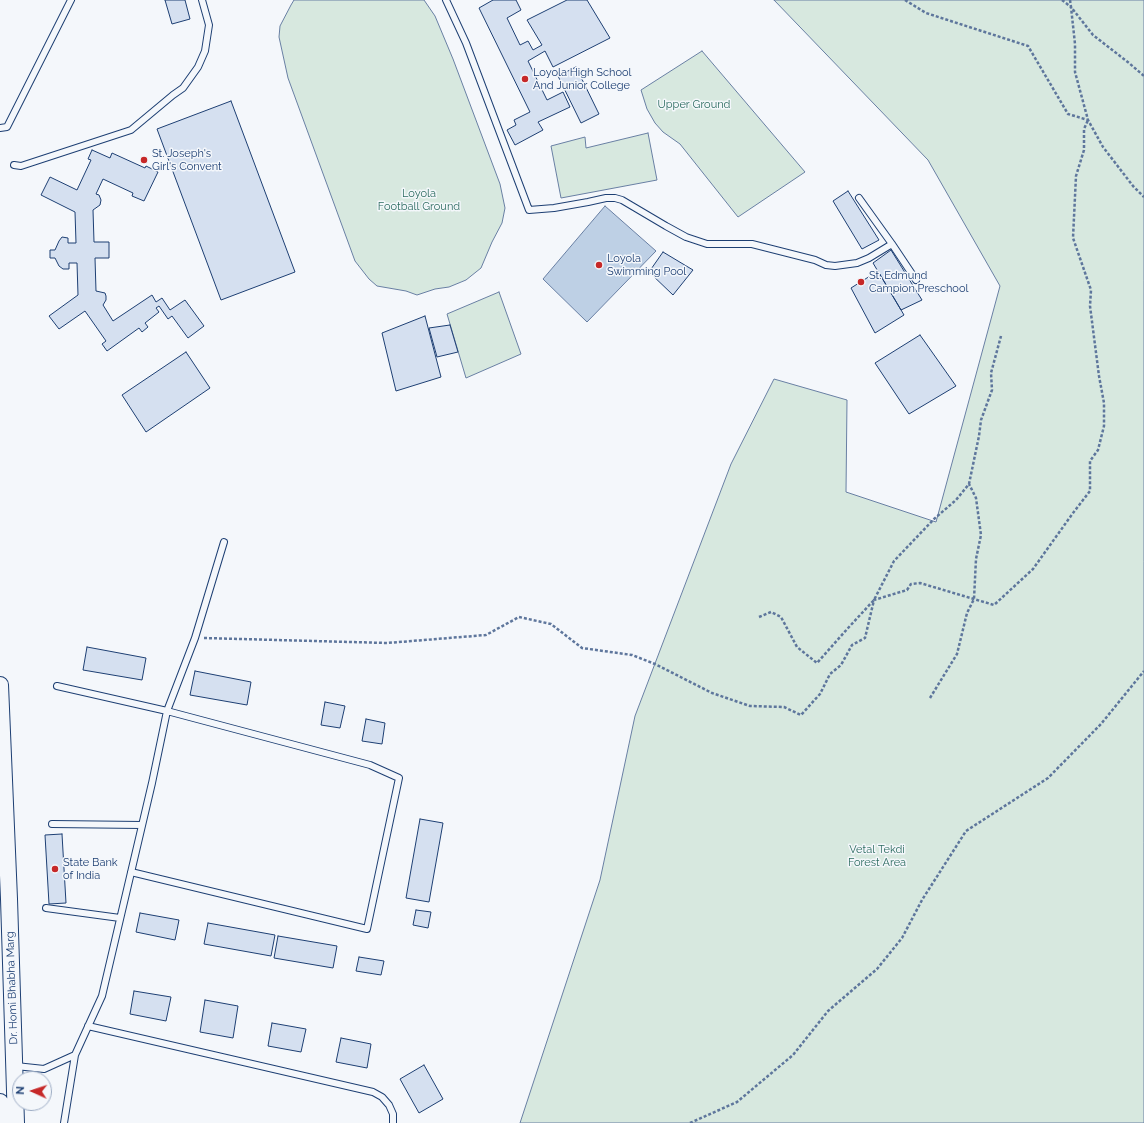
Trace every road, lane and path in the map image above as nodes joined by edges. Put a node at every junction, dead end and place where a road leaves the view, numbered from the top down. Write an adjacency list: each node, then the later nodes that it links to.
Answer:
1 (71, 0): 10 (lane)
2 (202, 0): 11 (lane)
3 (446, 0): 14 (lane)
4 (905, 0): 9 (path)
5 (1062, 0): 7 (path)
6 (1070, 0): 7 (path)
7 (1071, 7): 8 (path); 9 (path)
8 (1144, 76)
9 (1088, 120): 12 (path); 19 (path)
10 (0, 128)
11 (14, 165)
12 (1144, 197)
13 (859, 198): 14 (lane)
14 (892, 244): 15 (lane)
15 (916, 280)
16 (1001, 336): 17 (path)
17 (969, 484): 19 (path); 20 (path)
18 (224, 542): 22 (lane)
19 (974, 599): 20 (path); 26 (path)
20 (874, 600): 21 (path); 22 (path)
21 (759, 617)
22 (195, 638): 27 (lane)
23 (1144, 671): 41 (path)
24 (0, 685): 35 (main road, Dr. Homi Bhabha Marg)
25 (57, 686): 27 (lane)
26 (930, 698)
27 (166, 711): 29 (lane); 30 (lane)
28 (52, 824): 29 (lane)
29 (142, 825): 30 (lane)
30 (131, 872): 32 (lane)
31 (46, 908): 32 (lane)
32 (120, 918): 33 (lane)
33 (88, 1026): 34 (lane); 40 (lane)
34 (75, 1055): 35 (lane); 39 (lane)
35 (14, 1066): 38 (main road, Dr. Homi Bhabha Marg)
36 (0, 1102): 37 (main road)
37 (1, 1123)
38 (16, 1123)
39 (64, 1123)
40 (393, 1123)
41 (690, 1123)

